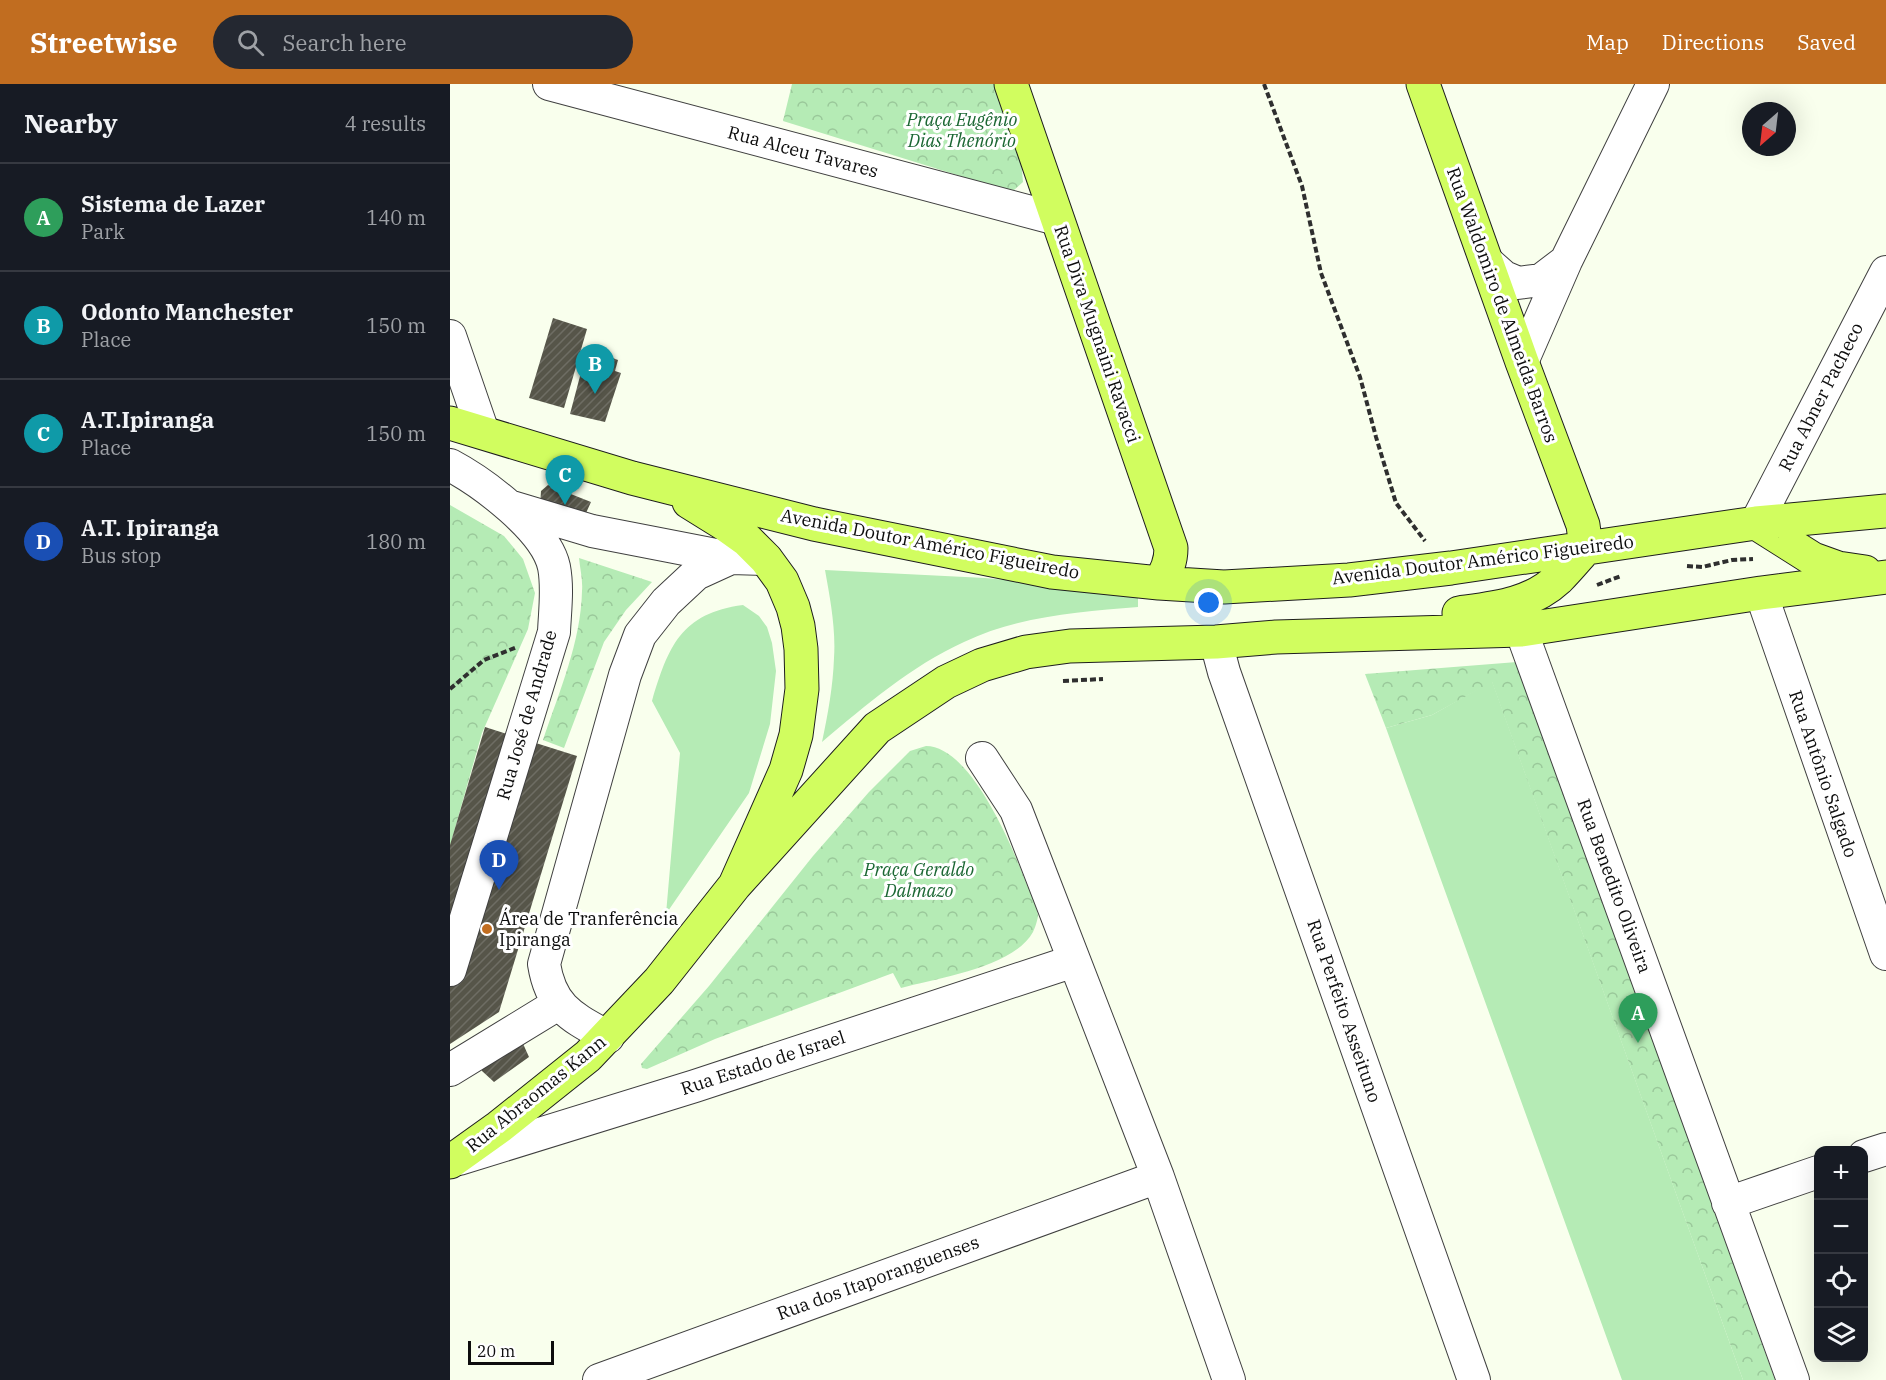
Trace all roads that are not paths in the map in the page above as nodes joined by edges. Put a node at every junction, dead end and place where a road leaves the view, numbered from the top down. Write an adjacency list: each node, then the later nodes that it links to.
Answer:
1 (549, 84): 5 (street, Rua Alceu Tavares)
2 (1011, 84): 5 (main road, Rua Diva Mugnaini Ravacci)
3 (1423, 84): 6 (main road, Rua Waldomiro de Almeida Barros)
4 (1653, 84): 7 (street)
5 (1057, 219): 23 (main road, Rua Diva Mugnaini Ravacci)
6 (1486, 261): 7 (street); 10 (main road, Rua Waldomiro de Almeida Barros)
7 (1566, 261): 10 (street)
8 (1886, 272): 18 (street, Rua Abner Pacheco)
9 (450, 336): 11 (street)
10 (1522, 362): 19 (main road, Rua Waldomiro de Almeida Barros)
11 (456, 386): 13 (street)
12 (450, 423): 13 (main road, Avenida Doutor Américo Figueiredo)
13 (483, 432): 15 (main road, Avenida Doutor Américo Figueiredo)
14 (450, 465): 16 (street, Rua José de Andrade)
15 (632, 478): 21 (main road, Rua Abraomas Kann); 23 (main road, Avenida Doutor Américo Figueiredo)
16 (512, 507): 20 (street); 32 (street, Rua José de Andrade)
17 (1886, 511): 18 (main road, Avenida Doutor Américo Figueiredo)
18 (1756, 523): 19 (main road, Avenida Doutor Américo Figueiredo); 22 (main road)
19 (1595, 539): 23 (main road, Avenida Doutor Américo Figueiredo); 26 (main road)
20 (731, 558): 21 (street); 33 (street)
21 (766, 559): 29 (main road, Rua Abraomas Kann)
22 (1886, 576): 24 (main road)
23 (1159, 583)
24 (1761, 593): 25 (main road); 30 (street, Rua Antônio Salgado)
25 (1521, 630): 26 (main road); 41 (street, Rua Benedito Oliveira)
26 (1276, 637): 27 (main road)
27 (1216, 642): 29 (main road); 44 (street, Rua Perfeito Asseituno)
28 (982, 758): 31 (street)
29 (735, 885): 34 (main road, Rua Abraomas Kann)
30 (1886, 954)
31 (1074, 961): 38 (street, Rua Estado de Israel); 40 (street)
32 (450, 970)
33 (558, 1004): 34 (street); 35 (street)
34 (608, 1037): 38 (main road, Rua Abraomas Kann)
35 (450, 1070)
36 (1886, 1149): 37 (street)
37 (1868, 1154)
38 (450, 1162)
39 (1814, 1173): 41 (street)
40 (1158, 1177): 42 (street, Rua dos Itaporanguenses); 43 (street)
41 (1728, 1203): 45 (street, Rua Benedito Oliveira)
42 (598, 1380)
43 (1229, 1380)
44 (1474, 1380)
45 (1793, 1380)

